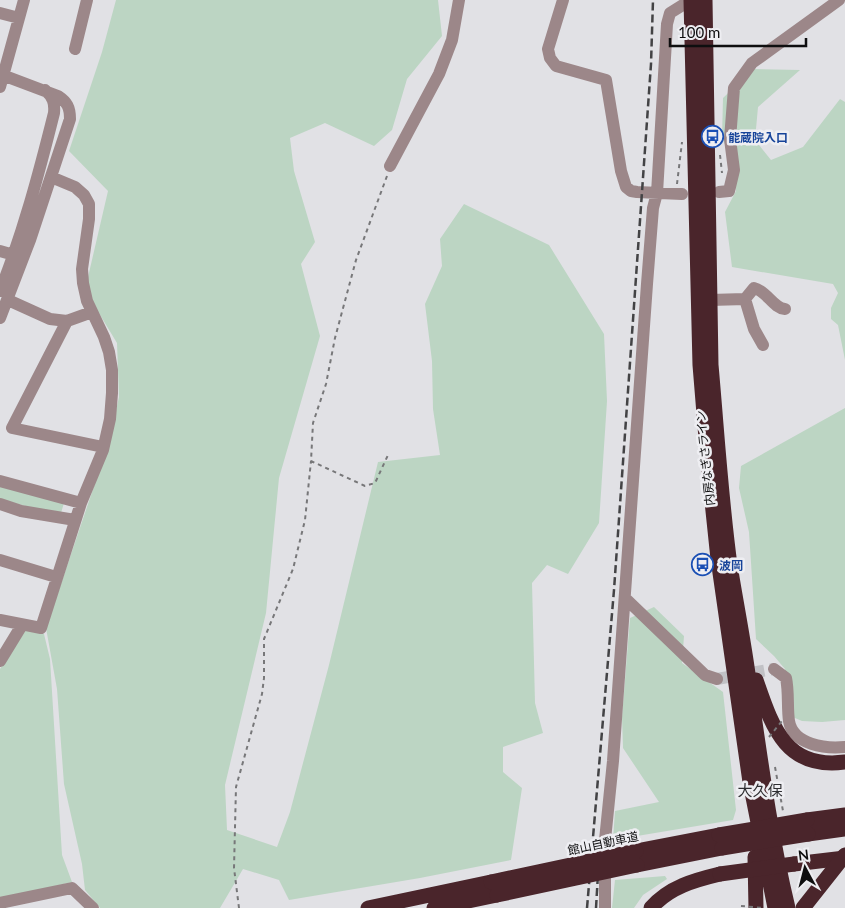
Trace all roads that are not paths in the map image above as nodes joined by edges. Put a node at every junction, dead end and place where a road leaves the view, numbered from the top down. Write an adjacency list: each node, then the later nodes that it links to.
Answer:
1 (24, 0): 9 (street)
2 (87, 0): 10 (street)
3 (459, 0): 13 (street)
4 (563, 0): 16 (street)
5 (690, 0): 16 (street); 44 (highway, 内房なぎさライン)
6 (704, 0): 22 (highway, 内房なぎさライン)
7 (839, 0): 15 (street)
8 (0, 13): 9 (street)
9 (19, 18): 11 (street)
10 (75, 49)
11 (1, 79): 12 (street)
12 (43, 89): 14 (street); 19 (street)
13 (390, 166)
14 (51, 177): 20 (street); 24 (street)
15 (719, 192)
16 (657, 193): 17 (street); 35 (street)
17 (679, 194)
18 (0, 250): 19 (street)
19 (14, 254): 20 (street)
20 (4, 295): 25 (street); 26 (street)
21 (744, 299): 22 (street); 23 (street); 27 (street)
22 (710, 300): 38 (highway, 内房なぎさライン)
23 (785, 309)
24 (92, 312): 26 (street); 28 (street)
25 (0, 318)
26 (67, 321): 28 (street)
27 (762, 345)
28 (103, 448): 31 (street)
29 (0, 481): 31 (street)
30 (0, 504): 32 (street)
31 (81, 504): 32 (street)
32 (75, 520): 34 (street)
33 (0, 560): 34 (street)
34 (56, 577): 37 (street)
35 (625, 598): 41 (street); 55 (street)
36 (0, 620): 37 (street)
37 (22, 626): 39 (street)
38 (744, 643): 43 (highway); 58 (highway, 内房なぎさライン)
39 (0, 661)
40 (774, 669): 42 (street)
41 (717, 679)
42 (845, 747)
43 (845, 762)
44 (750, 782): 51 (highway); 57 (highway, 内房なぎさライン)
45 (845, 815): 46 (highway, 館山自動車道)
46 (807, 827): 47 (highway, 館山自動車道); 49 (highway, 館山自動車道, bridge)
47 (845, 829)
48 (845, 856): 56 (highway, bridge); 59 (highway, bridge)
49 (494, 888): 53 (highway, 館山自動車道); 54 (highway, 館山自動車道)
50 (0, 903): 52 (street)
51 (748, 907)
52 (93, 908)
53 (368, 908)
54 (434, 908)
55 (605, 908)
56 (651, 908)
57 (775, 908)
58 (788, 908)
59 (803, 908)

